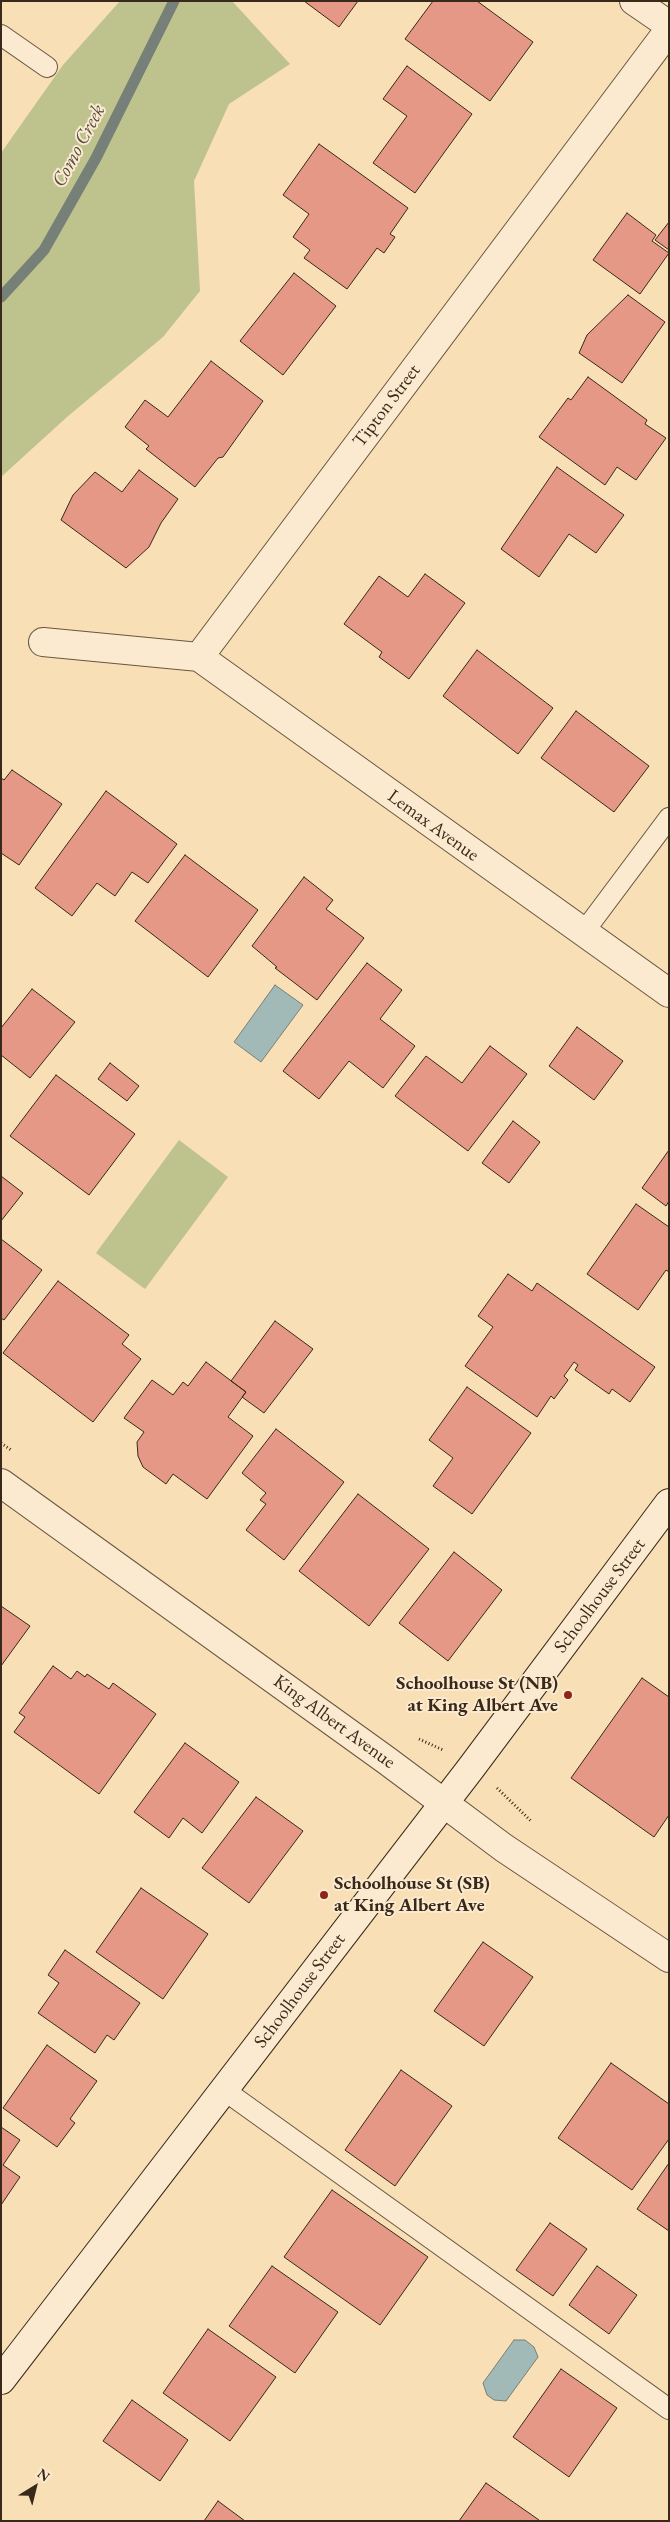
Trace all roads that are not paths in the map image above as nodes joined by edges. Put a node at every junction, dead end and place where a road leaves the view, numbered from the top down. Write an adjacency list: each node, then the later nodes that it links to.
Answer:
1 (634, 1): 2 (street)
2 (669, 25)
3 (669, 30): 7 (street, Tipton Street)
4 (1, 35): 5 (lane)
5 (47, 67)
6 (43, 642): 7 (street)
7 (198, 657): 9 (street, Lemax Avenue)
8 (669, 818): 9 (lane)
9 (583, 932): 10 (street, Lemax Avenue)
10 (669, 993)
11 (1, 1483): 13 (street, King Albert Avenue)
12 (669, 1504): 13 (street, Schoolhouse Street)
13 (444, 1802): 14 (street, King Albert Avenue); 15 (street, Schoolhouse Street)
14 (669, 1958)
15 (224, 2090): 16 (street, Schoolhouse Street); 17 (lane)
16 (1, 2380)
17 (669, 2409)

